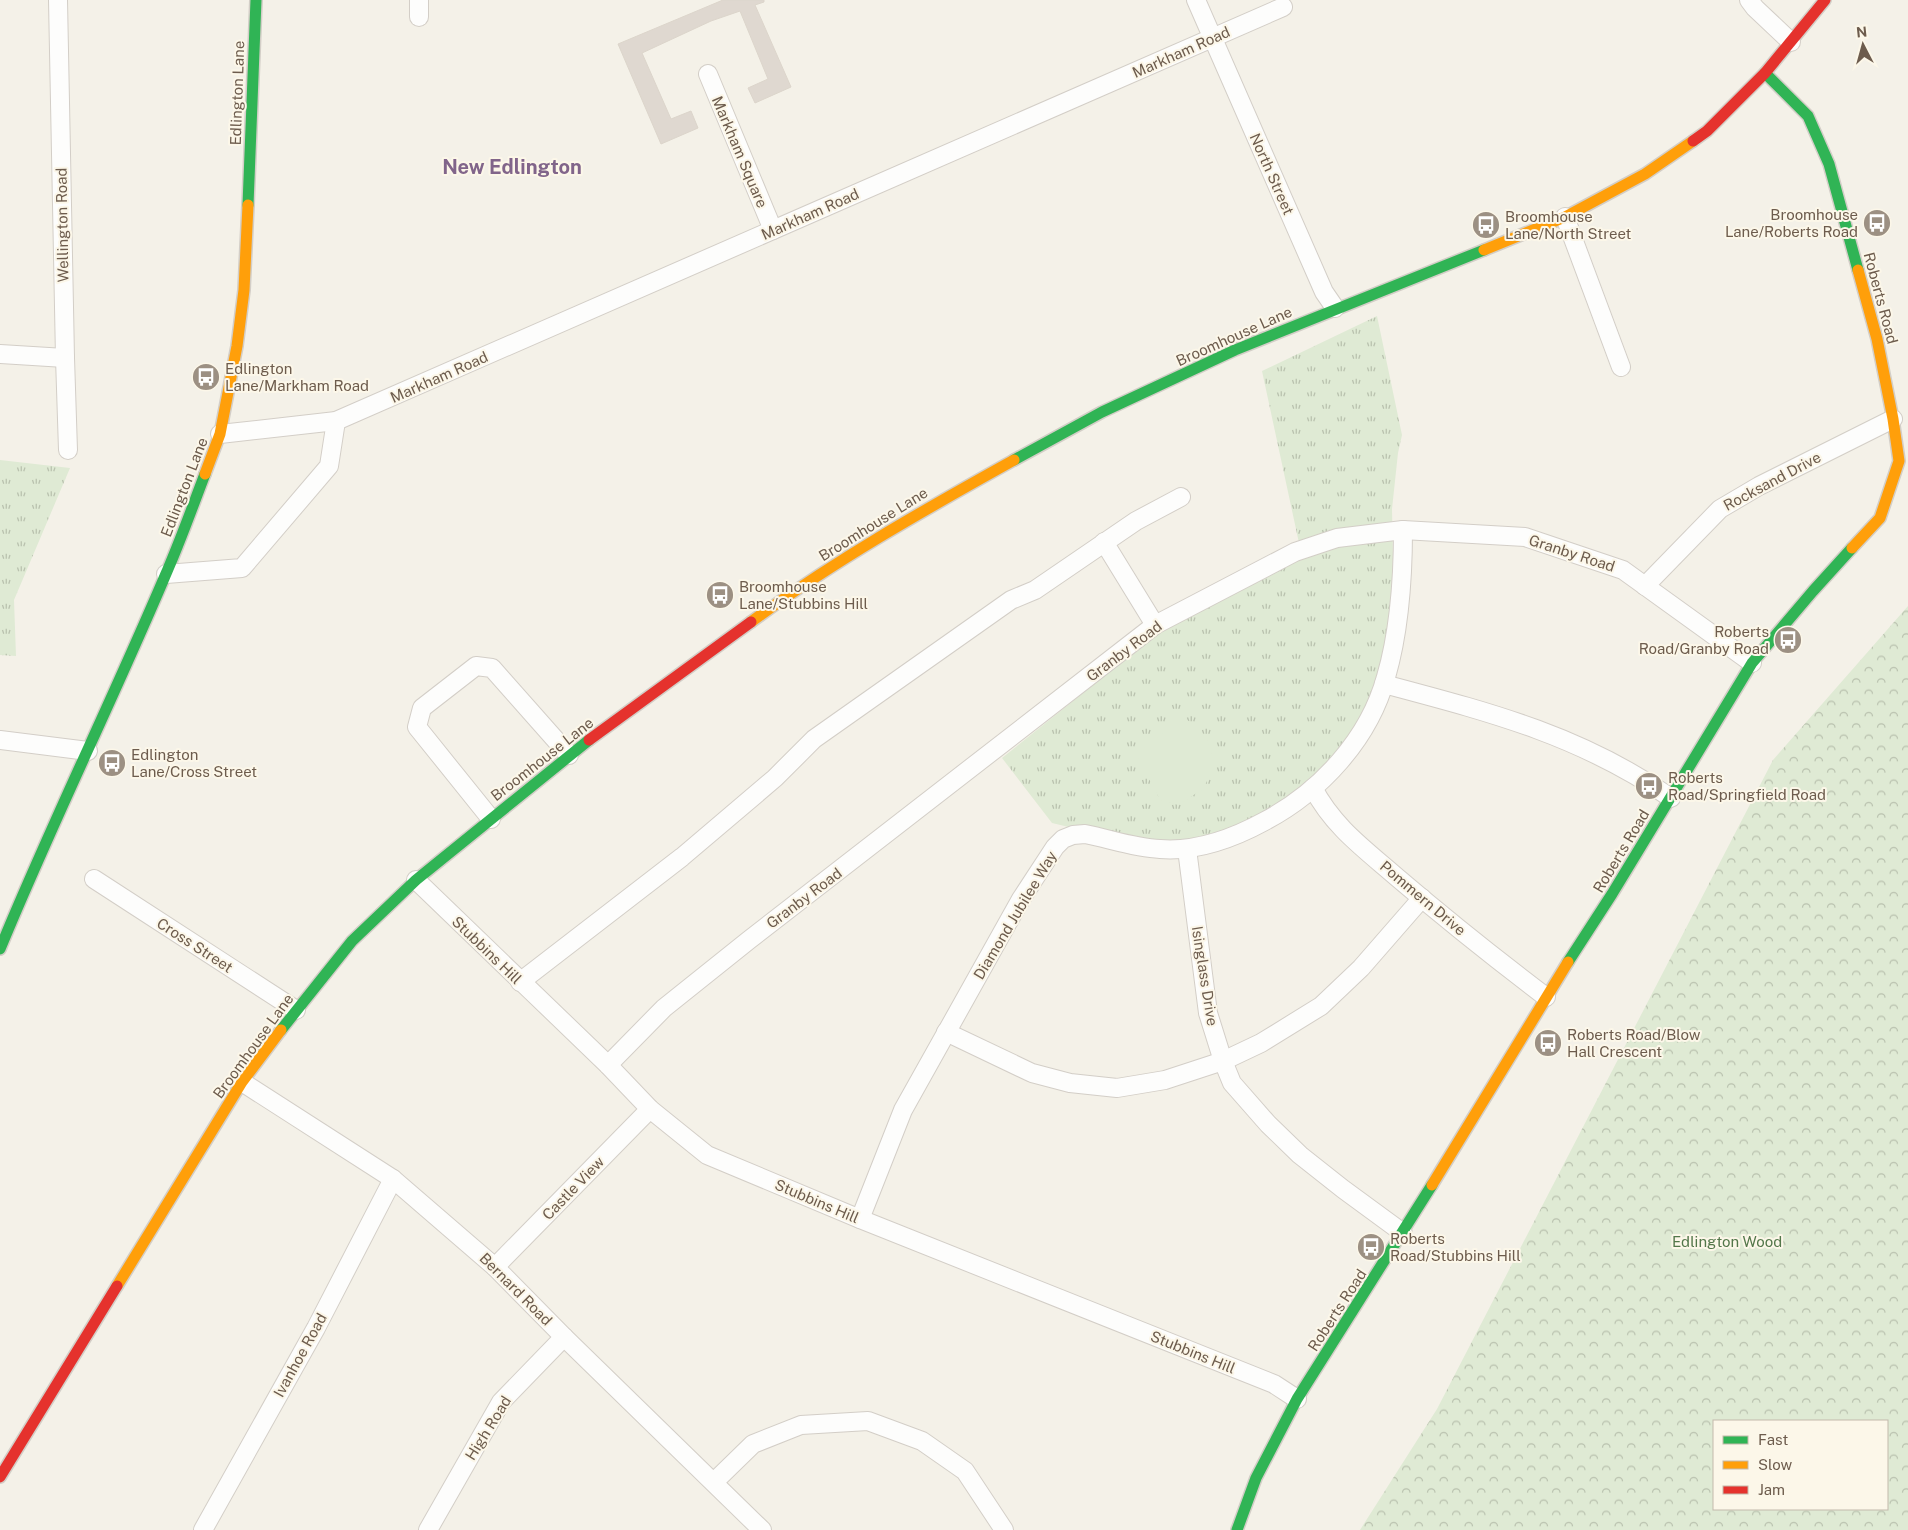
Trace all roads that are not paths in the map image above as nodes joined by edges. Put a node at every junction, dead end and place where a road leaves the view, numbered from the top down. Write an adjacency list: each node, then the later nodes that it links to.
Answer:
1 (58, 0): 15 (street, Wellington Road)
2 (256, 0): 19 (street, Edlington Lane)
3 (1196, 0): 7 (street, North Street)
4 (1749, 0): 8 (street)
5 (1825, 0): 8 (street, Broomhouse Lane)
6 (1284, 7): 7 (street, Markham Road)
7 (1211, 39): 12 (street, Markham Road); 13 (street, North Street)
8 (1791, 42): 9 (street, Broomhouse Lane)
9 (1765, 73): 11 (street, Broomhouse Lane); 17 (street, Roberts Road)
10 (708, 74): 12 (street, Markham Square)
11 (1566, 217): 13 (street, Broomhouse Lane); 16 (street)
12 (773, 230): 18 (street, Markham Road)
13 (1335, 308): 31 (street, Broomhouse Lane)
14 (0, 354): 15 (street)
15 (65, 358): 20 (street, Wellington Road)
16 (1621, 367)
17 (1894, 418): 25 (street, Rocksand Drive); 27 (street, Roberts Road)
18 (336, 421): 19 (street, Markham Road); 24 (street)
19 (220, 434): 24 (street, Edlington Lane)
20 (68, 450)
21 (1181, 497): 23 (street)
22 (1403, 530): 25 (street, Granby Road); 26 (street, Granby Road); 28 (street, Diamond Jubilee Way)
23 (1104, 542): 26 (street); 40 (street)
24 (166, 574): 30 (street, Edlington Lane)
25 (1645, 586): 27 (street, Granby Road)
26 (1155, 625): 45 (street, Granby Road)
27 (1752, 663): 33 (street, Roberts Road)
28 (1384, 684): 32 (street, Diamond Jubilee Way); 33 (street)
29 (0, 740): 30 (street)
30 (88, 752): 39 (street, Edlington Lane)
31 (569, 755): 34 (street, Broomhouse Lane); 34 (street)
32 (1313, 788): 35 (street, Diamond Jubilee Way); 38 (street, Pommern Drive)
33 (1671, 798): 41 (street, Roberts Road)
34 (491, 819): 37 (street, Broomhouse Lane)
35 (1187, 849): 43 (street, Diamond Jubilee Way); 44 (street, Isinglass Drive)
36 (94, 879): 42 (street, Cross Street)
37 (416, 880): 40 (street, Stubbins Hill); 42 (street, Broomhouse Lane)
38 (1422, 898): 41 (street, Pommern Drive); 44 (street)
39 (0, 949)
40 (520, 982): 45 (street, Stubbins Hill)
41 (1546, 997): 50 (street, Roberts Road)
42 (296, 1010): 46 (street, Broomhouse Lane)
43 (946, 1032): 44 (street); 49 (street, Diamond Jubilee Way)
44 (1223, 1061): 50 (street, Isinglass Drive)
45 (608, 1065): 47 (street, Stubbins Hill)
46 (242, 1082): 48 (street, Bernard Road); 54 (street, Broomhouse Lane)
47 (650, 1109): 49 (street, Stubbins Hill); 51 (street, Castle View)
48 (393, 1178): 51 (street, Bernard Road); 56 (street, Ivanhoe Road)
49 (860, 1219): 53 (street, Stubbins Hill)
50 (1404, 1233): 53 (street, Roberts Road)
51 (496, 1267): 52 (street, Bernard Road)
52 (564, 1337): 55 (street, Bernard Road); 57 (street, High Road)
53 (1297, 1399): 60 (street, Roberts Road)
54 (0, 1477)
55 (714, 1482): 58 (street, Bernard Road); 59 (street)
56 (203, 1530)
57 (428, 1530)
58 (762, 1530)
59 (1004, 1530)
60 (1237, 1530)

